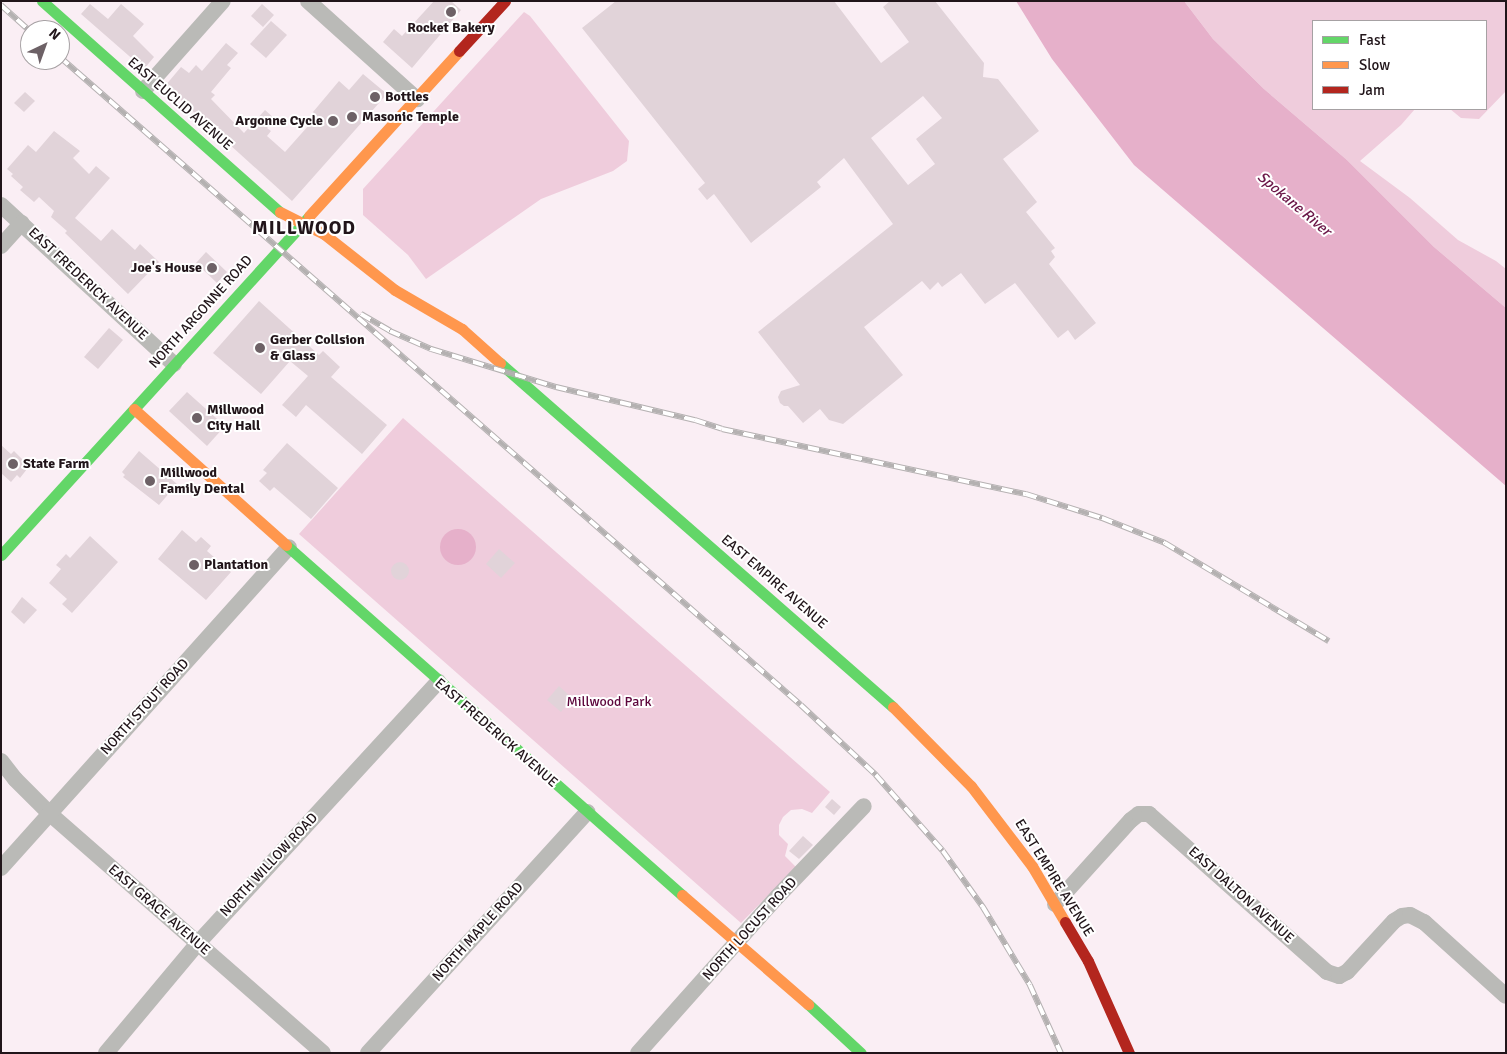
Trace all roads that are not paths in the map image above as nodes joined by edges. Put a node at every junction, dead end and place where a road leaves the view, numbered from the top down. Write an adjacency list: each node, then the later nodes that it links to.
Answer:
1 (42, 1): 5 (street, EAST EUCLID AVENUE)
2 (223, 1): 5 (street)
3 (308, 1): 6 (street)
4 (505, 1): 6 (street, NORTH ARGONNE ROAD)
5 (142, 91): 9 (street, EAST EUCLID AVENUE)
6 (417, 99): 9 (street, NORTH ARGONNE ROAD)
7 (1, 205): 8 (street, EAST FREDERICK AVENUE)
8 (22, 223): 10 (street); 11 (street, EAST FREDERICK AVENUE)
9 (302, 224): 11 (street, NORTH ARGONNE ROAD); 21 (street, EAST EMPIRE AVENUE)
10 (1, 246)
11 (174, 364): 12 (street, NORTH ARGONNE ROAD)
12 (134, 409): 13 (street, EAST FREDERICK AVENUE); 14 (street, NORTH ARGONNE ROAD)
13 (289, 547): 15 (street, EAST FREDERICK AVENUE); 19 (street, NORTH STOUT ROAD)
14 (1, 555)
15 (438, 682): 18 (street, EAST FREDERICK AVENUE); 22 (street, NORTH WILLOW ROAD)
16 (1, 761): 19 (street, EAST GRACE AVENUE)
17 (864, 806): 23 (street, NORTH LOCUST ROAD)
18 (587, 812): 23 (street, EAST FREDERICK AVENUE); 27 (street, NORTH MAPLE ROAD)
19 (50, 814): 20 (street, NORTH STOUT ROAD); 22 (street, EAST GRACE AVENUE)
20 (1, 868)
21 (1055, 904): 24 (street, EAST DALTON AVENUE); 30 (street, EAST EMPIRE AVENUE)
22 (198, 943): 25 (street, NORTH WILLOW ROAD); 26 (street, EAST GRACE AVENUE)
23 (736, 943): 28 (street, NORTH LOCUST ROAD); 29 (street, EAST FREDERICK AVENUE)
24 (1506, 996)
25 (106, 1053)
26 (323, 1053)
27 (368, 1053)
28 (638, 1053)
29 (861, 1053)
30 (1129, 1053)

